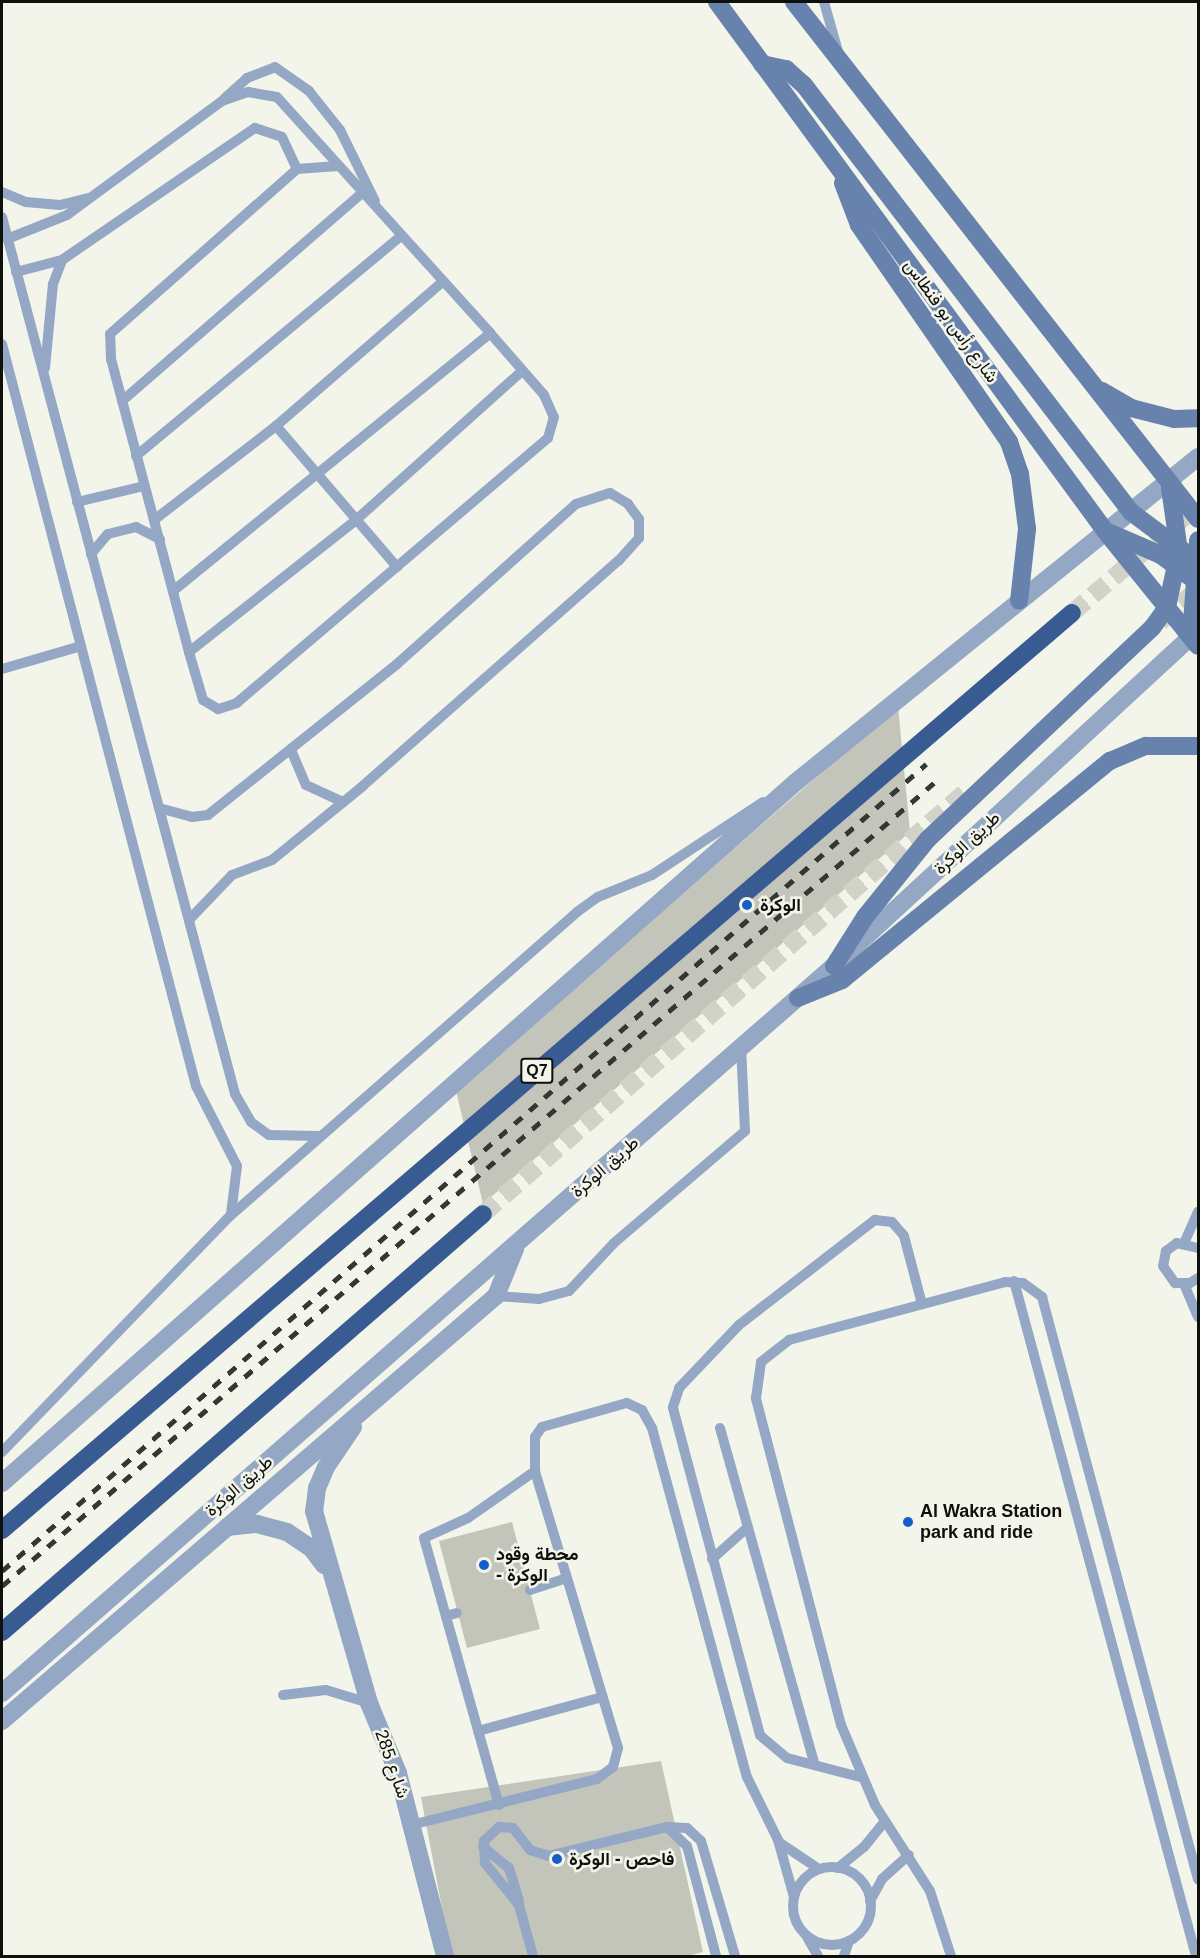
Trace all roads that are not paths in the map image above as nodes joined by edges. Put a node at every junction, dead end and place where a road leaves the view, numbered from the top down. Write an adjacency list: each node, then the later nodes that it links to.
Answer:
1 (717, 2): 5 (main road, شارع رأس بو فنطاس)
2 (794, 2): 4 (main road)
3 (824, 2): 4 (lane)
4 (840, 61): 24 (main road)
5 (762, 64): 9 (main road, شارع رأس بو فنطاس); 34 (main road)
6 (222, 101): 7 (lane); 12 (lane); 13 (lane)
7 (338, 166): 8 (lane); 11 (lane)
8 (297, 169): 17 (lane); 25 (lane)
9 (841, 172): 38 (main road, شارع رأس بو فنطاس); 45 (main road)
10 (2, 192): 12 (lane)
11 (362, 193): 13 (lane); 25 (lane)
12 (94, 196): 16 (lane)
13 (382, 215): 15 (lane)
14 (2, 222): 16 (lane)
15 (401, 236): 19 (lane); 28 (lane)
16 (7, 239): 18 (lane)
17 (62, 260): 18 (lane); 23 (lane)
18 (16, 272): 23 (lane)
19 (442, 282): 20 (lane); 27 (lane)
20 (490, 333): 22 (lane); 30 (lane)
21 (2, 344): 49 (lane)
22 (521, 372): 37 (lane); 42 (lane)
23 (44, 377): 33 (lane)
24 (1092, 386): 26 (main road); 31 (main road)
25 (122, 401): 28 (lane)
26 (1198, 418)
27 (276, 426): 30 (lane); 36 (lane)
28 (136, 456): 32 (lane)
29 (1198, 457): 31 (street)
30 (316, 474): 37 (lane); 44 (lane)
31 (1169, 482): 34 (street); 35 (main road); 43 (main road)
32 (144, 486): 33 (lane); 36 (lane)
33 (77, 502): 41 (lane)
34 (1131, 512): 38 (street); 43 (main road)
35 (1198, 519)
36 (154, 520): 39 (lane)
37 (356, 520): 42 (lane); 50 (lane)
38 (1106, 532): 43 (main road); 45 (street); 46 (main road, شارع رأس بو فنطاس)
39 (160, 539): 41 (lane); 44 (lane)
40 (1198, 540): 43 (main road)
41 (91, 554): 56 (lane)
42 (397, 567): 50 (lane)
43 (1190, 567): 46 (main road); 48 (main road)
44 (173, 591): 50 (lane)
45 (1019, 601): 54 (street)
46 (1167, 607): 48 (main road, شارع رأس بو فنطاس); 58 (main road)
47 (1072, 613): 81 (highway, Q7)
48 (1196, 637): 58 (street, طريق الوكرة)
49 (81, 646): 51 (lane); 64 (lane)
50 (189, 652)
51 (2, 669)
52 (1198, 746): 59 (main road)
53 (291, 750): 55 (lane); 55 (lane); 56 (lane)
54 (796, 782): 61 (lane); 78 (street)
55 (342, 802): 57 (lane)
56 (159, 808): 57 (lane)
57 (189, 920): 61 (lane)
58 (834, 966): 59 (street, طريق الوكرة)
59 (798, 998): 60 (street, طريق الوكرة)
60 (741, 1047): 66 (street, طريق الوكرة); 71 (lane)
61 (318, 1136): 64 (lane)
62 (1198, 1212): 65 (lane)
63 (483, 1214): 88 (highway)
64 (230, 1216): 76 (lane)
65 (1185, 1241): 67 (lane); 70 (lane)
66 (517, 1244): 71 (street); 89 (street, طريق الوكرة)
67 (1198, 1248)
68 (1198, 1278): 70 (lane)
69 (1014, 1281): 72 (lane); 106 (lane); 119 (lane)
70 (1184, 1284): 73 (lane)
71 (496, 1296): 74 (street)
72 (922, 1304): 82 (lane); 96 (lane)
73 (1198, 1317)
74 (373, 1401): 79 (street); 83 (street, شارع 285)
75 (720, 1428): 80 (lane)
76 (2, 1452)
77 (535, 1471): 84 (lane); 87 (lane); 101 (lane)
78 (2, 1483)
79 (227, 1527): 83 (street); 93 (street)
80 (748, 1527): 82 (lane); 95 (lane)
81 (2, 1530)
82 (712, 1559): 95 (lane)
83 (330, 1574): 92 (street, شارع 285)
84 (566, 1578): 85 (lane); 91 (lane)
85 (530, 1590)
86 (458, 1613): 87 (lane)
87 (446, 1616): 94 (lane)
88 (2, 1632)
89 (2, 1693)
90 (283, 1695): 92 (lane)
91 (602, 1697): 94 (lane); 97 (lane)
92 (369, 1703): 99 (street, شارع 285)
93 (2, 1721)
94 (478, 1731): 97 (lane)
95 (814, 1762): 96 (lane)
96 (860, 1777): 98 (lane)
97 (499, 1805): 99 (lane)
98 (885, 1821): 103 (lane); 104 (lane)
99 (411, 1825): 112 (street, شارع 285)
100 (667, 1827): 102 (lane); 114 (lane); 115 (lane)
101 (778, 1840): 105 (lane); 107 (lane)
102 (483, 1848): 109 (lane); 109 (lane)
103 (909, 1855): 108 (lane); 118 (lane)
104 (838, 1868): 105 (lane); 108 (lane)
105 (819, 1869): 107 (lane)
106 (1198, 1879)
107 (794, 1897): 110 (lane)
108 (870, 1901): 111 (lane)
109 (519, 1905): 113 (lane)
110 (807, 1937): 111 (lane); 116 (lane)
111 (849, 1941): 117 (lane)
112 (445, 1956)
113 (533, 1956)
114 (716, 1956)
115 (735, 1956)
116 (818, 1956)
117 (844, 1956)
118 (951, 1956)
119 (1196, 1956)

